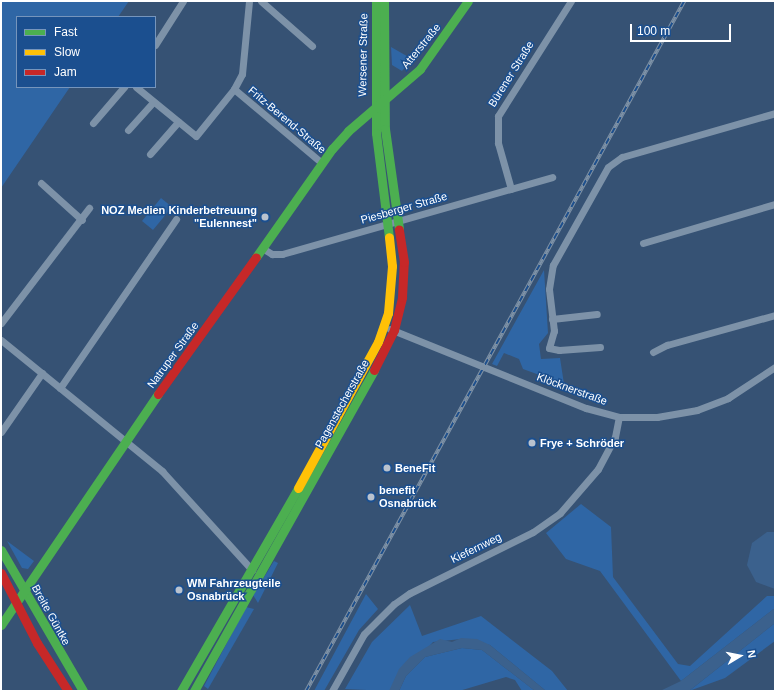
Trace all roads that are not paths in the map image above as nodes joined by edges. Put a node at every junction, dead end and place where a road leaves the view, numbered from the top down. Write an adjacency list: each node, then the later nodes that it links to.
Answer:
1 (183, 1): 8 (street)
2 (249, 1): 12 (street, Fritz-Berend-Straße)
3 (261, 1): 9 (street)
4 (376, 1): 15 (main road, Wersener Straße)
5 (384, 1): 13 (main road, Wersener Straße)
6 (468, 1): 13 (main road, Atterstraße)
7 (571, 1): 24 (street, Bürener Straße)
8 (156, 43)
9 (312, 46)
10 (123, 88): 18 (street)
11 (137, 88): 14 (street)
12 (234, 89): 17 (street); 21 (street, Fritz-Berend-Straße)
13 (385, 100): 15 (main road, Atterstraße); 29 (main road, Pagenstecherstraße)
14 (153, 102): 17 (street); 19 (street)
15 (375, 108): 21 (main road, Natruper Straße); 30 (main road, Pagenstecherstraße)
16 (775, 113): 35 (street)
17 (178, 122): 20 (street)
18 (93, 123)
19 (128, 130)
20 (150, 154)
21 (322, 163): 32 (main road, Natruper Straße)
22 (552, 177): 24 (street, Piesberger Straße)
23 (41, 183): 28 (street)
24 (511, 189): 29 (street, Piesberger Straße)
25 (775, 204): 31 (street)
26 (89, 208): 28 (street)
27 (176, 219): 44 (street)
28 (82, 220): 36 (street)
29 (399, 221): 30 (street, Piesberger Straße); 38 (main road, Pagenstecherstraße)
30 (388, 224): 32 (street, Piesberger Straße); 37 (main road, Pagenstecherstraße)
31 (643, 243)
32 (262, 248): 47 (main road, Natruper Straße)
33 (597, 314): 35 (street)
34 (775, 315): 41 (street)
35 (552, 319): 40 (street)
36 (1, 323)
37 (384, 327): 38 (street, Klöcknerstraße); 50 (main road, Pagenstecherstraße)
38 (394, 330): 45 (street, Klöcknerstraße); 50 (main road, Pagenstecherstraße)
39 (1, 340): 43 (street)
40 (600, 347)
41 (653, 352)
42 (775, 367): 45 (street, Klöcknerstraße)
43 (42, 373): 44 (street); 46 (street)
44 (60, 388): 47 (street)
45 (619, 417): 58 (street, Kiefernweg)
46 (1, 432)
47 (126, 440): 50 (street); 51 (main road, Natruper Straße)
48 (1, 550): 51 (main road, Breite Güntke)
49 (1, 573): 52 (main road)
50 (255, 574): 56 (main road, Pagenstecherstraße); 57 (main road, Pagenstecherstraße)
51 (25, 592): 52 (main road, Natruper Straße); 55 (main road, Breite Güntke)
52 (16, 604): 53 (main road, Natruper Straße); 54 (main road)
53 (1, 625)
54 (68, 691)
55 (83, 691)
56 (181, 691)
57 (194, 691)
58 (332, 691)

